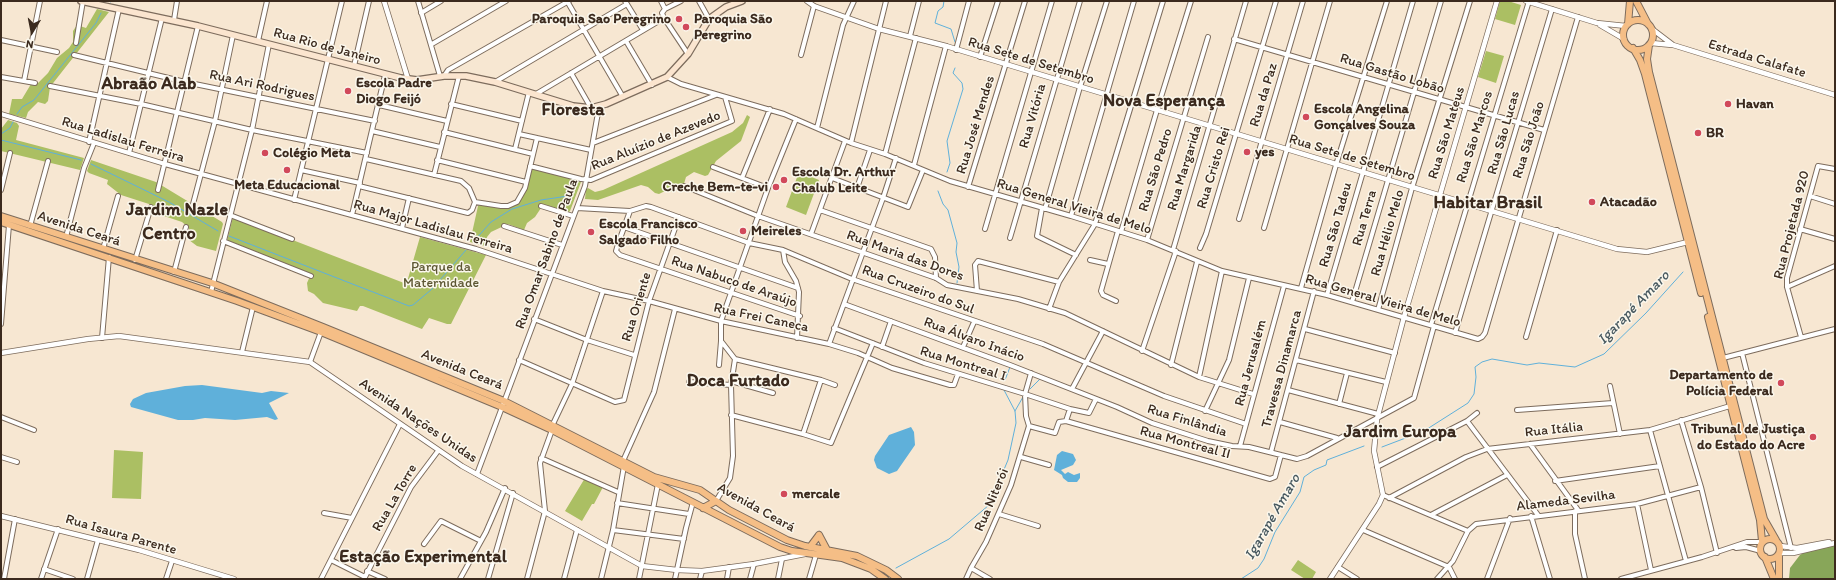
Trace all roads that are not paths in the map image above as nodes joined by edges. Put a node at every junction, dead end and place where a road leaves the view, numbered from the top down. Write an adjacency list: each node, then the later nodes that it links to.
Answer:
1 (40, 1): 75 (street)
2 (82, 1): 41 (main road, Rua Rio de Janeiro); 70 (street)
3 (177, 1): 53 (street)
4 (267, 1): 68 (street)
5 (342, 1): 87 (street)
6 (369, 1): 91 (street)
7 (384, 1): 102 (street)
8 (418, 1): 47 (street)
9 (441, 1): 47 (street)
10 (506, 1): 72 (street)
11 (568, 1): 58 (street); 97 (street)
12 (661, 1): 45 (street)
13 (681, 1): 45 (street)
14 (699, 1): 52 (street)
15 (742, 1): 52 (main road, Rua Rio de Janeiro)
16 (807, 1): 43 (street, Rua Sete de Setembro)
17 (854, 1): 51 (street)
18 (886, 1): 60 (street)
19 (919, 1): 62 (street)
20 (969, 1): 79 (street)
21 (998, 1): 86 (street)
22 (1025, 1): 90 (street, Rua José Mendes)
23 (1052, 1): 92 (street)
24 (1080, 1): 103 (street, Rua Vitória)
25 (1107, 1): 111 (street)
26 (1134, 1): 116 (street)
27 (1163, 1): 124 (street)
28 (1191, 1): 133 (street)
29 (1246, 1): 65 (street, Rua Margarida)
30 (1276, 1): 77 (street, Rua Cristo Rei)
31 (1303, 1): 84 (street, Rua da Paz)
32 (1330, 1): 89 (street)
33 (1386, 1): 101 (street)
34 (1413, 1): 108 (street, Rua São Tadeu)
35 (1441, 1): 114 (street, Rua Terra)
36 (1470, 1): 123 (street, Rua Hélio Melo)
37 (1497, 1): 130 (street, Rua São Mateus)
38 (1528, 1): 46 (street); 136 (street, Rua São Marcos)
39 (1630, 1): 55 (main road)
40 (1636, 1): 57 (main road)
41 (100, 3): 44 (main road, Rua Rio de Janeiro)
42 (626, 3): 58 (street); 59 (street)
43 (814, 6): 51 (street, Rua Sete de Setembro); 83 (street)
44 (119, 9): 49 (main road, Rua Rio de Janeiro); 88 (street)
45 (666, 9): 50 (street)
46 (1552, 9): 48 (street); 143 (street, Rua São Lucas)
47 (421, 13): 72 (street)
48 (1578, 17): 54 (street); 147 (street, Rua São João)
49 (162, 18): 53 (main road, Rua Rio de Janeiro); 93 (street)
50 (664, 18): 59 (street); 81 (street)
51 (847, 18): 60 (street, Rua Sete de Setembro); 145 (street)
52 (709, 19): 81 (main road, Rua Rio de Janeiro)
53 (174, 20): 56 (main road, Rua Rio de Janeiro)
54 (1597, 23): 55 (street); 66 (street)
55 (1627, 25): 57 (main road); 66 (main road)
56 (198, 26): 61 (main road, Rua Rio de Janeiro); 105 (street)
57 (1650, 27): 73 (main road); 74 (street, Estrada Calafate)
58 (583, 29): 85 (street); 106 (street)
59 (643, 30): 69 (street)
60 (879, 30): 62 (street, Rua Sete de Setembro); 158 (street)
61 (233, 35): 68 (main road, Rua Rio de Janeiro); 112 (street)
62 (910, 36): 64 (street, Rua Sete de Setembro)
63 (1208, 37): 138 (street, Rua São Pedro)
64 (916, 38): 76 (street, Rua Sete de Setembro); 168 (street)
65 (1234, 39): 77 (street, Rua Gastão Lobão); 144 (street, Rua Margarida)
66 (1624, 39): 78 (main road)
67 (1, 40): 75 (street)
68 (258, 41): 71 (main road, Rua Rio de Janeiro)
69 (626, 41): 85 (street); 109 (street)
70 (76, 43)
71 (269, 44): 87 (main road, Rua Rio de Janeiro); 122 (street)
72 (432, 44): 97 (street)
73 (1650, 44): 74 (street, Estrada Calafate); 78 (main road); 95 (main road)
74 (1673, 45): 118 (street, Estrada Calafate)
75 (32, 46): 80 (street); 104 (street)
76 (946, 46): 79 (street, Rua Sete de Setembro); 174 (street)
77 (1262, 47): 84 (street, Rua Gastão Lobão); 151 (street, Rua Cristo Rei)
78 (1633, 48): 95 (main road)
79 (956, 50): 86 (street, Rua Sete de Setembro)
80 (57, 52)
81 (688, 54): 100 (main road, Rua Rio de Janeiro)
82 (74, 55): 88 (street, Rua Ari Rodrigues)
83 (801, 55)
84 (1288, 55): 89 (street, Rua Gastão Lobão); 155 (street, Rua da Paz)
85 (598, 56): 94 (street); 120 (street)
86 (980, 57): 90 (street, Rua Sete de Setembro)
87 (328, 60): 91 (main road, Rua Rio de Janeiro); 131 (street)
88 (107, 62): 93 (street, Rua Ari Rodrigues); 119 (street)
89 (1312, 62): 101 (street, Rua Gastão Lobão); 161 (street)
90 (1005, 65): 92 (street, Rua Sete de Setembro); 192 (street, Rua José Mendes)
91 (354, 66): 96 (main road, Rua Rio de Janeiro)
92 (1030, 72): 103 (street, Rua Sete de Setembro); 198 (street)
93 (148, 73): 105 (street, Rua Ari Rodrigues); 125 (street)
94 (571, 73): 115 (street); 129 (street)
95 (1647, 73): 247 (main road); 328 (main road)
96 (385, 75): 102 (main road, Rua Rio de Janeiro); 127 (street)
97 (442, 76): 98 (main road, Rua Rio de Janeiro); 102 (main road, Rua Rio de Janeiro)
98 (459, 76): 106 (main road, Rua Rio de Janeiro); 126 (street)
99 (1, 77): 104 (street)
100 (667, 77): 109 (main road, Rua Rio de Janeiro); 117 (street, Rua General Vieira de Melo)
101 (1363, 77): 108 (street, Rua Gastão Lobão); 175 (street)
102 (408, 79)
103 (1056, 80): 111 (street, Rua Sete de Setembro); 205 (street, Rua Vitória)
104 (24, 81): 107 (street)
105 (185, 82): 112 (street, Rua Ari Rodrigues); 134 (street)
106 (495, 82): 113 (main road, Rua Rio de Janeiro)
107 (35, 83)
108 (1388, 84): 114 (street, Rua Gastão Lobão); 181 (street, Rua São Tadeu)
109 (652, 85): 120 (main road, Rua Rio de Janeiro)
110 (50, 86): 119 (street)
111 (1080, 87): 116 (street, Rua Sete de Setembro); 213 (street)
112 (222, 90): 122 (street, Rua Ari Rodrigues); 141 (street)
113 (529, 92): 115 (main road, Rua Rio de Janeiro); 140 (street)
114 (1413, 92): 123 (street, Rua Gastão Lobão); 187 (street, Rua Terra)
115 (536, 94): 129 (main road, Rua Rio de Janeiro)
116 (1105, 94): 124 (street, Rua Sete de Setembro); 222 (street)
117 (716, 95): 121 (street, Rua General Vieira de Melo); 157 (street)
118 (1835, 95)
119 (100, 96): 125 (street); 156 (street)
120 (623, 97): 128 (main road, Rua Rio de Janeiro)
121 (725, 97): 132 (street, Rua General Vieira de Melo); 186 (street, Rua Aluízio de Azevedo)
122 (260, 98): 131 (street, Rua Ari Rodrigues); 146 (street)
123 (1440, 100): 130 (street, Rua Gastão Lobão); 195 (street, Rua Hélio Melo)
124 (1132, 103): 133 (street, Rua Sete de Setembro); 227 (street)
125 (141, 104): 134 (street); 165 (street)
126 (452, 104): 139 (street); 140 (street)
127 (379, 105): 139 (street); 142 (street)
128 (599, 107): 129 (main road, Rua Rio de Janeiro); 157 (street, Rua Omar Sabino de Paula)
129 (591, 108)
130 (1467, 108): 136 (street, Rua Gastão Lobão); 200 (street, Rua São Mateus)
131 (316, 109): 142 (street, Rua Ari Rodrigues); 153 (street)
132 (770, 109): 137 (street, Rua General Vieira de Melo); 184 (street)
133 (1157, 110): 138 (street, Rua Sete de Setembro); 239 (street)
134 (178, 112): 141 (street); 173 (street)
135 (1, 114): 156 (street, Rua Ladislau Ferreira)
136 (1493, 115): 143 (street, Rua Gastão Lobão); 208 (street, Rua São Marcos)
137 (796, 119): 145 (street, Rua General Vieira de Melo); 193 (street)
138 (1183, 119): 144 (street, Rua Sete de Setembro); 245 (street, Rua São Pedro)
139 (447, 120): 149 (street)
140 (522, 120): 150 (street)
141 (215, 121): 146 (street); 182 (street)
142 (375, 121): 148 (street)
143 (1518, 123): 147 (street, Rua Gastão Lobão); 216 (street, Rua São Lucas)
144 (1209, 126): 151 (street, Rua Sete de Setembro); 255 (street, Rua Margarida)
145 (817, 128): 154 (street, Rua General Vieira de Melo)
146 (252, 130): 153 (street); 189 (street)
147 (1544, 130): 225 (street, Rua São João)
148 (372, 132): 159 (street); 166 (street)
149 (444, 132): 159 (street); 160 (street)
150 (519, 134): 152 (street); 160 (street)
151 (1236, 134): 155 (street, Rua Sete de Setembro); 251 (street, Rua Cristo Rei)
152 (537, 138): 162 (street); 167 (street)
153 (308, 141): 166 (street); 179 (street)
154 (845, 141): 158 (street, Rua General Vieira de Melo); 185 (street)
155 (1261, 142): 161 (street, Rua Sete de Setembro); 224 (street, Rua da Paz)
156 (92, 143): 165 (street, Rua Ladislau Ferreira); 241 (street)
157 (593, 143): 162 (street, Rua Omar Sabino de Paula)
158 (851, 143): 163 (street, Rua General Vieira de Melo)
159 (440, 147): 171 (street)
160 (515, 149): 167 (street)
161 (1286, 149): 175 (street, Rua Sete de Setembro); 235 (street)
162 (591, 150): 186 (street, Rua Omar Sabino de Paula)
163 (870, 150): 168 (street, Rua General Vieira de Melo); 194 (street)
164 (10, 153): 196 (street)
165 (129, 153): 173 (street, Rua Ladislau Ferreira)
166 (367, 153): 169 (street)
167 (533, 154): 176 (street)
168 (885, 154): 170 (street, Rua General Vieira de Melo)
169 (366, 158): 183 (street); 190 (street)
170 (896, 158): 174 (street, Rua General Vieira de Melo); 203 (street)
171 (437, 160): 183 (street); 188 (street)
172 (48, 161): 229 (street)
173 (165, 164): 182 (street, Rua Ladislau Ferreira); 197 (street)
174 (914, 165): 180 (street, Rua General Vieira de Melo)
175 (1336, 165): 181 (street, Rua Sete de Setembro); 277 (street)
176 (530, 166): 186 (street); 188 (street)
177 (713, 167): 184 (street)
178 (1835, 169): 201 (street, Rua Projetada 920)
179 (301, 170): 190 (street); 204 (street)
180 (923, 170): 192 (street, Rua General Vieira de Melo); 203 (street)
181 (1362, 173): 187 (street, Rua Sete de Setembro); 283 (street, Rua São Tadeu)
182 (201, 174): 189 (street, Rua Ladislau Ferreira); 207 (street)
183 (434, 176): 206 (street)
184 (742, 178): 193 (street)
185 (832, 178): 194 (street); 214 (street)
186 (587, 180): 212 (street, Rua Omar Sabino de Paula)
187 (1387, 180): 195 (street, Rua Sete de Setembro); 288 (street, Rua Terra)
188 (526, 182): 206 (street)
189 (239, 185): 204 (street, Rua Major Ladislau Ferreira); 217 (street)
190 (359, 185): 202 (street); 218 (street)
191 (684, 186): 221 (street, Rua Maria das Dores)
192 (968, 187): 198 (street, Rua General Vieira de Melo)
193 (768, 188): 221 (street)
194 (857, 188): 203 (street)
195 (1412, 188): 200 (street, Rua Sete de Setembro); 295 (street, Rua Hélio Melo)
196 (1, 190)
197 (158, 190)
198 (994, 195): 205 (street, Rua General Vieira de Melo); 236 (street)
199 (118, 196): 252 (street)
200 (1440, 196): 208 (street, Rua Sete de Setembro); 297 (street, Rua São Mateus)
201 (1810, 196): 209 (street); 237 (street, Rua Projetada 920)
202 (409, 198): 206 (street); 234 (street)
203 (883, 198): 233 (street)
204 (294, 200): 218 (street, Rua Major Ladislau Ferreira)
205 (1020, 201): 213 (street, Rua General Vieira de Melo); 242 (street, Rua Vitória)
206 (475, 202)
207 (193, 204)
208 (1466, 204): 216 (street, Rua Sete de Setembro); 303 (street, Rua São Marcos)
209 (1835, 204)
210 (541, 206): 220 (street)
211 (151, 207): 258 (street)
212 (577, 208): 215 (street, Rua Cruzeiro do Sul); 220 (street, Rua Omar Sabino de Paula)
213 (1044, 208): 222 (street, Rua General Vieira de Melo); 256 (street)
214 (820, 210): 233 (street); 240 (street)
215 (630, 211): 223 (street, Rua Cruzeiro do Sul); 232 (street)
216 (1493, 211): 225 (street, Rua Sete de Setembro); 309 (street, Rua São Lucas)
217 (230, 215): 243 (street); 246 (street)
218 (352, 215): 234 (street, Rua Major Ladislau Ferreira)
219 (1, 216): 229 (main road, Avenida Ceará)
220 (573, 216): 250 (street, Rua Omar Sabino de Paula)
221 (758, 216): 240 (street, Rua Maria das Dores); 249 (street)
222 (1071, 216): 227 (street, Rua General Vieira de Melo)
223 (679, 217): 248 (street, Rua Oriente); 249 (street, Rua Cruzeiro do Sul)
224 (1239, 219)
225 (1517, 219): 238 (street, Rua Sete de Setembro); 314 (street, Rua São João)
226 (1, 222): 228 (main road, Avenida Ceará)
227 (1095, 224): 239 (street, Rua General Vieira de Melo); 256 (street)
228 (9, 225): 257 (main road, Avenida Ceará); 302 (street)
229 (30, 226): 241 (main road, Avenida Ceará)
230 (504, 226): 250 (street)
231 (186, 227): 266 (street)
232 (624, 227): 248 (street); 263 (street, Rua Nabuco de Araújo)
233 (872, 227): 254 (street); 269 (street)
234 (402, 228): 267 (street, Rua Major Ladislau Ferreira)
235 (1264, 228)
236 (985, 229)
237 (1800, 229): 244 (street); 275 (street, Rua Projetada 920)
238 (1557, 230): 247 (street, Rua Sete de Setembro); 310 (street)
239 (1120, 232): 245 (street, Rua General Vieira de Melo); 261 (street)
240 (811, 234): 254 (street, Rua Maria das Dores)
241 (66, 237): 252 (main road, Avenida Ceará)
242 (1010, 238)
243 (292, 239)
244 (1835, 239)
245 (1147, 240): 255 (street, Rua General Vieira de Melo)
246 (223, 241): 268 (street); 273 (street)
247 (1688, 242): 357 (main road)
248 (670, 243): 263 (street, Rua Oriente); 264 (street)
249 (749, 243): 253 (street, Rua Cruzeiro do Sul); 264 (street)
250 (562, 245): 267 (street, Rua Omar Sabino de Paula)
251 (1200, 248)
252 (103, 249): 258 (main road, Avenida Ceará)
253 (783, 250): 271 (street, Rua Cruzeiro do Sul); 276 (street)
254 (863, 251): 269 (street, Rua Maria das Dores); 271 (street)
255 (1174, 251): 260 (street, Rua General Vieira de Melo); 321 (street, Rua Margarida)
256 (1076, 254): 272 (street)
257 (109, 257): 280 (main road, Avenida Ceará); 312 (street)
258 (135, 260): 266 (main road, Avenida Ceará)
259 (1090, 260): 261 (street)
260 (1197, 262): 265 (street, Rua General Vieira de Melo); 335 (street)
261 (1108, 264): 287 (street)
262 (1835, 266): 275 (street)
263 (660, 268): 281 (street, Rua Nabuco de Araújo); 286 (street, Rua Oriente)
264 (739, 268): 276 (street); 281 (street)
265 (1222, 271): 270 (street, Rua General Vieira de Melo); 339 (street)
266 (174, 272): 273 (main road, Avenida Ceará)
267 (551, 274): 278 (street, Rua Frei Caneca); 298 (street, Rua Omar Sabino de Paula)
268 (311, 276)
269 (936, 278): 279 (street, Rua Maria das Dores)
270 (1249, 278): 274 (street, Rua General Vieira de Melo); 345 (street)
271 (852, 279): 289 (street); 301 (street, Rua Cruzeiro do Sul)
272 (1059, 282): 279 (street); 293 (street)
273 (212, 284): 280 (street); 284 (main road, Avenida Ceará)
274 (1284, 286): 277 (street, Rua General Vieira de Melo); 352 (street, Rua Jerusalém)
275 (1788, 287): 311 (street, Rua Projetada 920)
276 (798, 288): 296 (street)
277 (1301, 288): 282 (street, Rua General Vieira de Melo)
278 (603, 291): 286 (street, Rua Frei Caneca); 315 (street)
279 (977, 291): 293 (street, Rua Maria das Dores)
280 (211, 292): 285 (main road, Avenida Ceará)
281 (730, 292): 296 (street, Rua Nabuco de Araújo); 299 (street)
282 (1314, 292): 283 (street, Rua General Vieira de Melo); 306 (street, Travessa Dinamarca)
283 (1327, 295): 288 (street, Rua General Vieira de Melo)
284 (251, 298): 285 (main road); 291 (main road, Avenida Ceará)
285 (237, 301): 290 (main road, Avenida Ceará)
286 (649, 301): 292 (street, Rua Frei Caneca); 326 (street, Rua Oriente)
287 (1116, 301)
288 (1352, 302): 295 (street, Rua General Vieira de Melo)
289 (844, 304): 300 (street, Rua Álvaro Inácio); 304 (street)
290 (253, 307): 294 (main road, Avenida Ceará); 322 (street)
291 (273, 307): 294 (main road); 355 (main road, Avenida Ceará)
292 (676, 309): 299 (street, Rua Frei Caneca); 389 (street)
293 (1050, 309): 307 (street, Rua Maria das Dores)
294 (262, 310): 308 (main road, Avenida Ceará)
295 (1378, 310): 297 (street, Rua General Vieira de Melo)
296 (800, 316): 313 (street)
297 (1404, 317): 303 (street, Rua General Vieira de Melo); 325 (street, Rua São Mateus)
298 (534, 319): 315 (street); 330 (street, Rua Omar Sabino de Paula)
299 (721, 321): 313 (street, Rua Frei Caneca); 316 (street)
300 (891, 321): 319 (street); 320 (street, Rua Álvaro Inácio)
301 (974, 322): 320 (street); 333 (street, Rua Cruzeiro do Sul)
302 (1, 324)
303 (1432, 326): 309 (street, Rua General Vieira de Melo); 364 (street, Rua São Marcos)
304 (834, 328): 317 (street, Rua Montreal I); 318 (street)
305 (1835, 329): 311 (street)
306 (1305, 330): 325 (street); 331 (street, Travessa Dinamarca)
307 (1103, 331): 321 (street, Rua Maria das Dores); 333 (street)
308 (321, 332): 332 (street); 355 (main road, Avenida Ceará)
309 (1455, 332): 314 (street, Rua General Vieira de Melo)
310 (1526, 337)
311 (1801, 337): 324 (street)
312 (102, 338): 322 (street, Avenida Nações Unidas); 323 (street, Avenida Nações Unidas)
313 (797, 338): 318 (street, Rua Frei Caneca)
314 (1481, 338)
315 (587, 340): 326 (street); 344 (street)
316 (721, 341): 329 (street); 334 (street)
317 (873, 343): 319 (street, Rua Montreal I); 327 (street)
318 (829, 344): 327 (street, Rua Frei Caneca)
319 (882, 347): 338 (street, Rua Montreal I)
320 (963, 347): 336 (street, Rua Álvaro Inácio)
321 (1142, 351): 335 (street, Rua Maria das Dores)
322 (242, 352): 332 (street, Avenida Nações Unidas)
323 (1, 353)
324 (1742, 353): 328 (street); 440 (street)
325 (1395, 354): 342 (street, Rua São Mateus)
326 (634, 355): 344 (street, Rua Oriente)
327 (868, 358): 338 (street, Rua Frei Caneca); 375 (street)
328 (1723, 358): 432 (main road)
329 (734, 359): 340 (street); 343 (street)
330 (519, 360): 344 (street); 355 (street, Rua Omar Sabino de Paula)
331 (1296, 360): 337 (street); 349 (street, Travessa Dinamarca)
332 (310, 362): 369 (street, Avenida Nações Unidas)
333 (1086, 362): 348 (street); 360 (street, Rua Cruzeiro do Sul)
334 (719, 364)
335 (1171, 365): 339 (street, Rua Maria das Dores)
336 (1031, 373): 348 (street, Rua Álvaro Inácio); 351 (street)
337 (1347, 373): 342 (street); 356 (street)
338 (958, 374): 351 (street, Rua Montreal I)
339 (1199, 377): 345 (street, Rua Maria das Dores)
340 (821, 380): 346 (street); 375 (street)
341 (689, 382): 343 (street)
342 (1386, 382): 364 (street, Rua São Mateus)
343 (731, 383): 350 (street); 362 (street)
344 (572, 384): 372 (street)
345 (1217, 384): 352 (street, Rua Maria das Dores); 360 (street)
346 (835, 385)
347 (1610, 386): 354 (street)
348 (1072, 389): 353 (street, Rua Álvaro Inácio)
349 (1288, 390): 356 (street); 368 (street, Travessa Dinamarca)
350 (773, 394)
351 (1025, 394): 358 (street, Rua Montreal I); 371 (street)
352 (1253, 394): 370 (street, Rua Jerusalém)
353 (1096, 400): 358 (street, Rua Montreal I); 379 (street, Rua Finlândia)
354 (1613, 403): 359 (street); 376 (street)
355 (503, 404): 372 (main road, Avenida Ceará); 393 (street, Rua Omar Sabino de Paula)
356 (1339, 404): 364 (street)
357 (1730, 406): 366 (street, Rua Itália); 434 (main road)
358 (1070, 409): 367 (street)
359 (1517, 410)
360 (1205, 411): 370 (street, Rua Cruzeiro do Sul)
361 (1477, 413): 365 (street)
362 (731, 415): 375 (street); 406 (street)
363 (1, 417): 373 (street)
364 (1378, 417): 377 (street, Rua São Marcos); 392 (street, Rua São Mateus)
365 (1467, 420): 380 (street); 392 (street)
366 (1681, 420): 374 (street, Rua Itália); 397 (street)
367 (1066, 421): 371 (street); 383 (street, Rua Montreal II)
368 (1280, 422): 377 (street); 382 (street, Travessa Dinamarca)
369 (400, 424): 381 (street, Avenida Nações Unidas); 420 (street)
370 (1246, 424): 379 (street, Rua Jerusalém)
371 (1029, 426): 385 (street, Rua Niterói)
372 (552, 427): 386 (street); 389 (main road, Avenida Ceará)
373 (34, 430)
374 (1650, 430): 376 (street, Rua Itália); 391 (street)
375 (803, 434)
376 (1620, 434): 378 (street, Rua Itália)
377 (1338, 438): 387 (street, Rua São Marcos)
378 (1530, 444): 380 (street, Rua Itália); 395 (street)
379 (1240, 446): 382 (street, Rua Finlândia)
380 (1487, 448): 394 (street); 404 (street, Rua Itália)
381 (438, 451): 393 (street, Avenida Nações Unidas); 461 (street, Rua La Torre)
382 (1271, 452): 383 (street, Rua Finlândia)
383 (1281, 455): 387 (street, Rua Finlândia)
384 (1, 457): 388 (street)
385 (1021, 457): 390 (street); 415 (street, Rua Niterói)
386 (541, 458): 400 (street); 411 (street)
387 (1297, 459)
388 (17, 462)
389 (623, 463): 396 (main road, Avenida Ceará); 399 (main road, Avenida Ceará); 400 (street)
390 (1049, 465)
391 (1660, 466): 395 (street); 403 (street)
392 (1377, 467): 402 (street, Rua São Mateus)
393 (477, 474): 398 (street, Avenida Nações Unidas)
394 (1507, 475): 416 (street); 419 (street)
395 (1555, 480): 412 (street)
396 (658, 484): 405 (main road, Avenida Ceará); 410 (street)
397 (1702, 487): 403 (street, Alameda Sevilha); 444 (street)
398 (505, 488): 401 (street, Avenida Nações Unidas); 433 (street)
399 (694, 489): 405 (main road); 406 (main road, Avenida Ceará)
400 (618, 492): 407 (street)
401 (513, 493): 411 (street, Avenida Nações Unidas); 473 (street)
402 (1383, 495): 404 (street); 427 (street)
403 (1669, 496): 408 (street, Alameda Sevilha); 451 (street)
404 (1389, 498): 416 (street)
405 (692, 501): 409 (main road, Avenida Ceará); 414 (street)
406 (716, 501): 409 (main road); 437 (main road, Avenida Ceará)
407 (617, 503): 410 (street); 426 (street)
408 (1637, 504): 412 (street, Alameda Sevilha); 460 (street)
409 (703, 508): 445 (main road, Avenida Ceará)
410 (653, 509): 414 (street); 429 (street)
411 (545, 511): 425 (street, Avenida Nações Unidas); 474 (street)
412 (1576, 511): 419 (street, Alameda Sevilha); 494 (street)
413 (324, 513): 420 (street)
414 (689, 514): 430 (street)
415 (999, 514): 423 (street); 457 (street, Rua Niterói)
416 (1431, 515): 428 (street)
417 (1, 516): 422 (street, Rua Isaura Parente)
418 (1531, 516): 419 (street, Alameda Sevilha); 421 (street, Alameda Sevilha); 493 (street)
419 (1538, 516)
420 (352, 518): 449 (street)
421 (1510, 518): 428 (street, Alameda Sevilha); 492 (street)
422 (15, 519): 424 (street, Rua Isaura Parente); 464 (street)
423 (1038, 526)
424 (58, 529): 431 (street, Rua Isaura Parente); 458 (street)
425 (577, 530): 438 (street, Avenida Nações Unidas); 475 (street)
426 (613, 530): 429 (street); 438 (street)
427 (1363, 530): 455 (street); 456 (street)
428 (1468, 530): 456 (street)
429 (649, 534): 430 (street); 453 (street)
430 (684, 539): 459 (street)
431 (98, 540): 450 (street, Rua Isaura Parente); 467 (street)
432 (1776, 540): 434 (main road); 443 (main road)
433 (481, 541): 436 (street); 472 (street)
434 (1761, 541): 439 (street); 442 (main road)
435 (1835, 542): 440 (street); 443 (street)
436 (424, 544)
437 (813, 547): 441 (main road, Avenida Ceará); 441 (main road); 445 (main road)
438 (608, 548): 453 (street, Avenida Nações Unidas); 476 (street)
439 (1732, 548): 442 (street); 444 (street)
440 (1792, 548): 443 (street)
441 (827, 550): 485 (main road, Avenida Ceará)
442 (1761, 551): 447 (main road)
443 (1780, 551): 447 (main road); 497 (main road)
444 (1718, 552): 451 (street)
445 (807, 553): 446 (main road, Avenida Ceará); 448 (street, Avenida Nações Unidas)
446 (816, 555): 483 (street); 484 (main road, Avenida Ceará)
447 (1765, 557): 496 (main road)
448 (782, 559): 452 (street, Avenida Nações Unidas); 482 (street)
449 (330, 560): 463 (street); 470 (street)
450 (172, 561): 468 (street); 469 (street, Rua Isaura Parente)
451 (1686, 562): 460 (street)
452 (754, 564): 454 (street, Avenida Nações Unidas); 481 (street)
453 (642, 566): 459 (street, Avenida Nações Unidas); 477 (street)
454 (729, 567): 462 (street, Avenida Nações Unidas); 480 (street)
455 (1338, 567): 488 (street); 489 (street)
456 (1449, 567): 490 (street); 491 (street)
457 (971, 568): 486 (street, Rua Niterói); 487 (street)
458 (44, 569): 465 (street); 466 (street)
459 (677, 570): 462 (street, Avenida Nações Unidas); 478 (street)
460 (1652, 570): 495 (street)
461 (367, 571): 463 (street, Rua La Torre); 471 (street)
462 (702, 571): 479 (street)
463 (365, 578)
464 (4, 579)
465 (41, 579)
466 (72, 579)
467 (87, 579)
468 (166, 579)
469 (234, 579)
470 (321, 579)
471 (385, 579)
472 (460, 579)
473 (488, 579)
474 (527, 579)
475 (564, 579)
476 (601, 579)
477 (639, 579)
478 (675, 579)
479 (700, 579)
480 (726, 579)
481 (750, 579)
482 (778, 579)
483 (809, 579)
484 (885, 579)
485 (898, 579)
486 (966, 579)
487 (990, 579)
488 (1330, 579)
489 (1357, 579)
490 (1437, 579)
491 (1456, 579)
492 (1487, 579)
493 (1550, 579)
494 (1585, 579)
495 (1621, 579)
496 (1774, 579)
497 (1779, 579)

